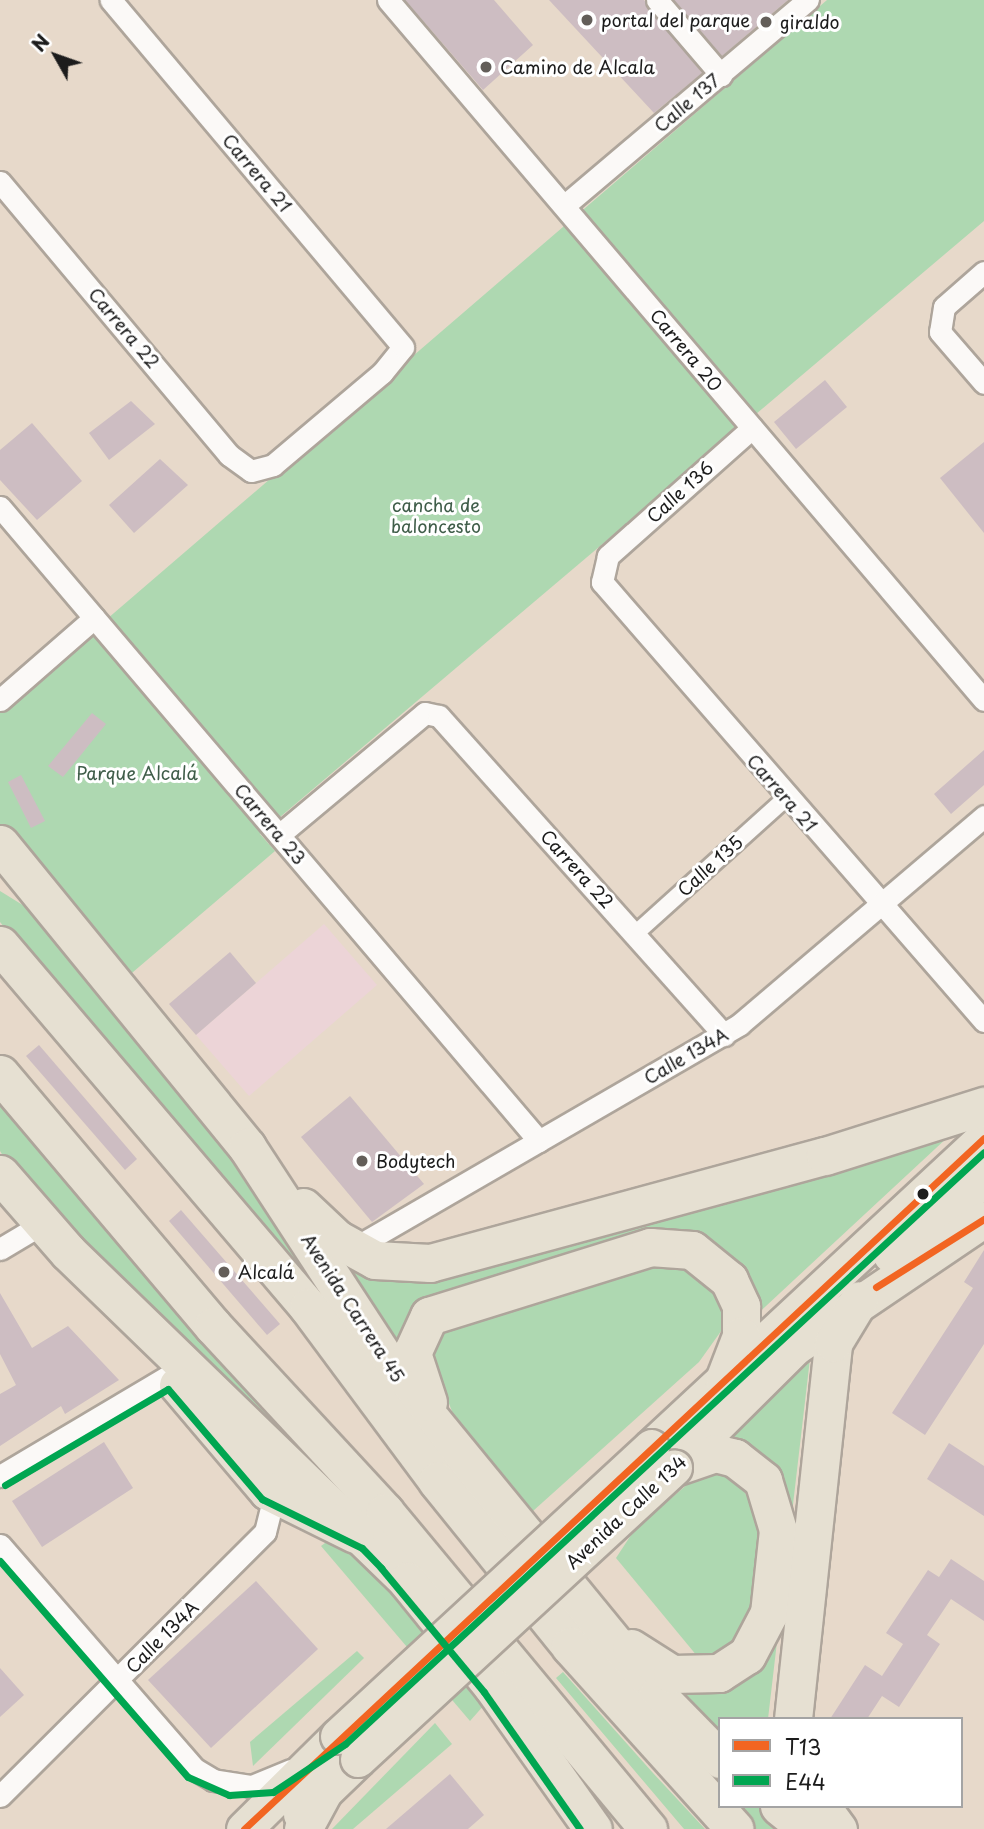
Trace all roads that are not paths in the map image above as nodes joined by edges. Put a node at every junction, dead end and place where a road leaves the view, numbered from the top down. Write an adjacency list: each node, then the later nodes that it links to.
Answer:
1 (111, 0): 11 (street, Carrera 21)
2 (388, 0): 7 (street, Carrera 20)
3 (657, 0): 5 (street)
4 (808, 0): 5 (street, Calle 137)
5 (721, 75): 7 (street, Calle 137)
6 (0, 182): 11 (street, Carrera 22)
7 (565, 205): 10 (street, Carrera 20)
8 (984, 272): 9 (street)
9 (984, 383)
10 (752, 428): 13 (street, Calle 136); 15 (street, Carrera 20)
11 (251, 471)
12 (0, 507): 14 (street, Carrera 23)
13 (608, 556): 17 (street, Carrera 21)
14 (94, 618): 16 (street); 19 (street, Carrera 23)
15 (984, 700)
16 (0, 701)
17 (786, 797): 22 (street, Carrera 21); 24 (street, Calle 135)
18 (984, 816): 22 (street, Calle 134A)
19 (279, 835): 24 (street, Carrera 22); 31 (street, Carrera 23)
20 (0, 844): 23 (highway, Avenida Carrera 45)
21 (0, 880): 23 (highway)
22 (882, 905): 26 (street, Carrera 21); 27 (street, Calle 134A)
23 (72, 933): 32 (highway, Avenida Carrera 45)
24 (635, 934): 27 (street, Carrera 22)
25 (0, 945): 66 (highway, Avenida Carrera 45)
26 (984, 1021)
27 (724, 1035): 31 (street, Calle 134A)
28 (0, 1074): 65 (highway)
29 (984, 1106): 37 (highway)
30 (984, 1138): 43 (main road, Avenida Calle 134)
31 (539, 1141): 37 (street, Calle 134A)
32 (247, 1147): 37 (highway); 44 (highway, Avenida Carrera 45)
33 (3, 1176): 36 (highway)
34 (984, 1179): 41 (main road)
35 (984, 1219): 40 (main road, Avenida Calle 134)
36 (42, 1224): 38 (street); 39 (highway)
37 (354, 1248)
38 (0, 1249)
39 (68, 1252): 42 (highway); 48 (highway)
40 (859, 1300): 41 (main road, Avenida Calle 134); 52 (highway)
41 (795, 1347): 45 (main road, Avenida Calle 134)
42 (170, 1375): 46 (street); 47 (highway)
43 (724, 1380): 44 (highway); 45 (main road, Avenida Calle 134)
44 (442, 1431): 50 (highway, Avenida Carrera 45)
45 (663, 1457): 50 (highway); 54 (main road, Avenida Calle 134, bridge)
46 (0, 1476)
47 (274, 1496): 48 (highway); 51 (street, Calle 134A)
48 (369, 1539): 53 (highway)
49 (0, 1545): 51 (street)
50 (589, 1611): 55 (highway, Avenida Carrera 45)
51 (118, 1682): 54 (street); 57 (street, Calle 134A)
52 (793, 1717)
53 (527, 1734): 63 (highway); 64 (highway)
54 (348, 1747): 56 (main road, Avenida Calle 134); 60 (main road, Avenida Calle 134)
55 (718, 1757)
56 (323, 1792): 61 (main road, Avenida Calle 134); 62 (highway)
57 (0, 1796)
58 (781, 1808): 67 (highway)
59 (822, 1808): 68 (highway)
60 (244, 1829)
61 (286, 1829)
62 (303, 1829)
63 (559, 1829)
64 (593, 1829)
65 (648, 1829)
66 (734, 1829)
67 (807, 1829)
68 (838, 1829)

